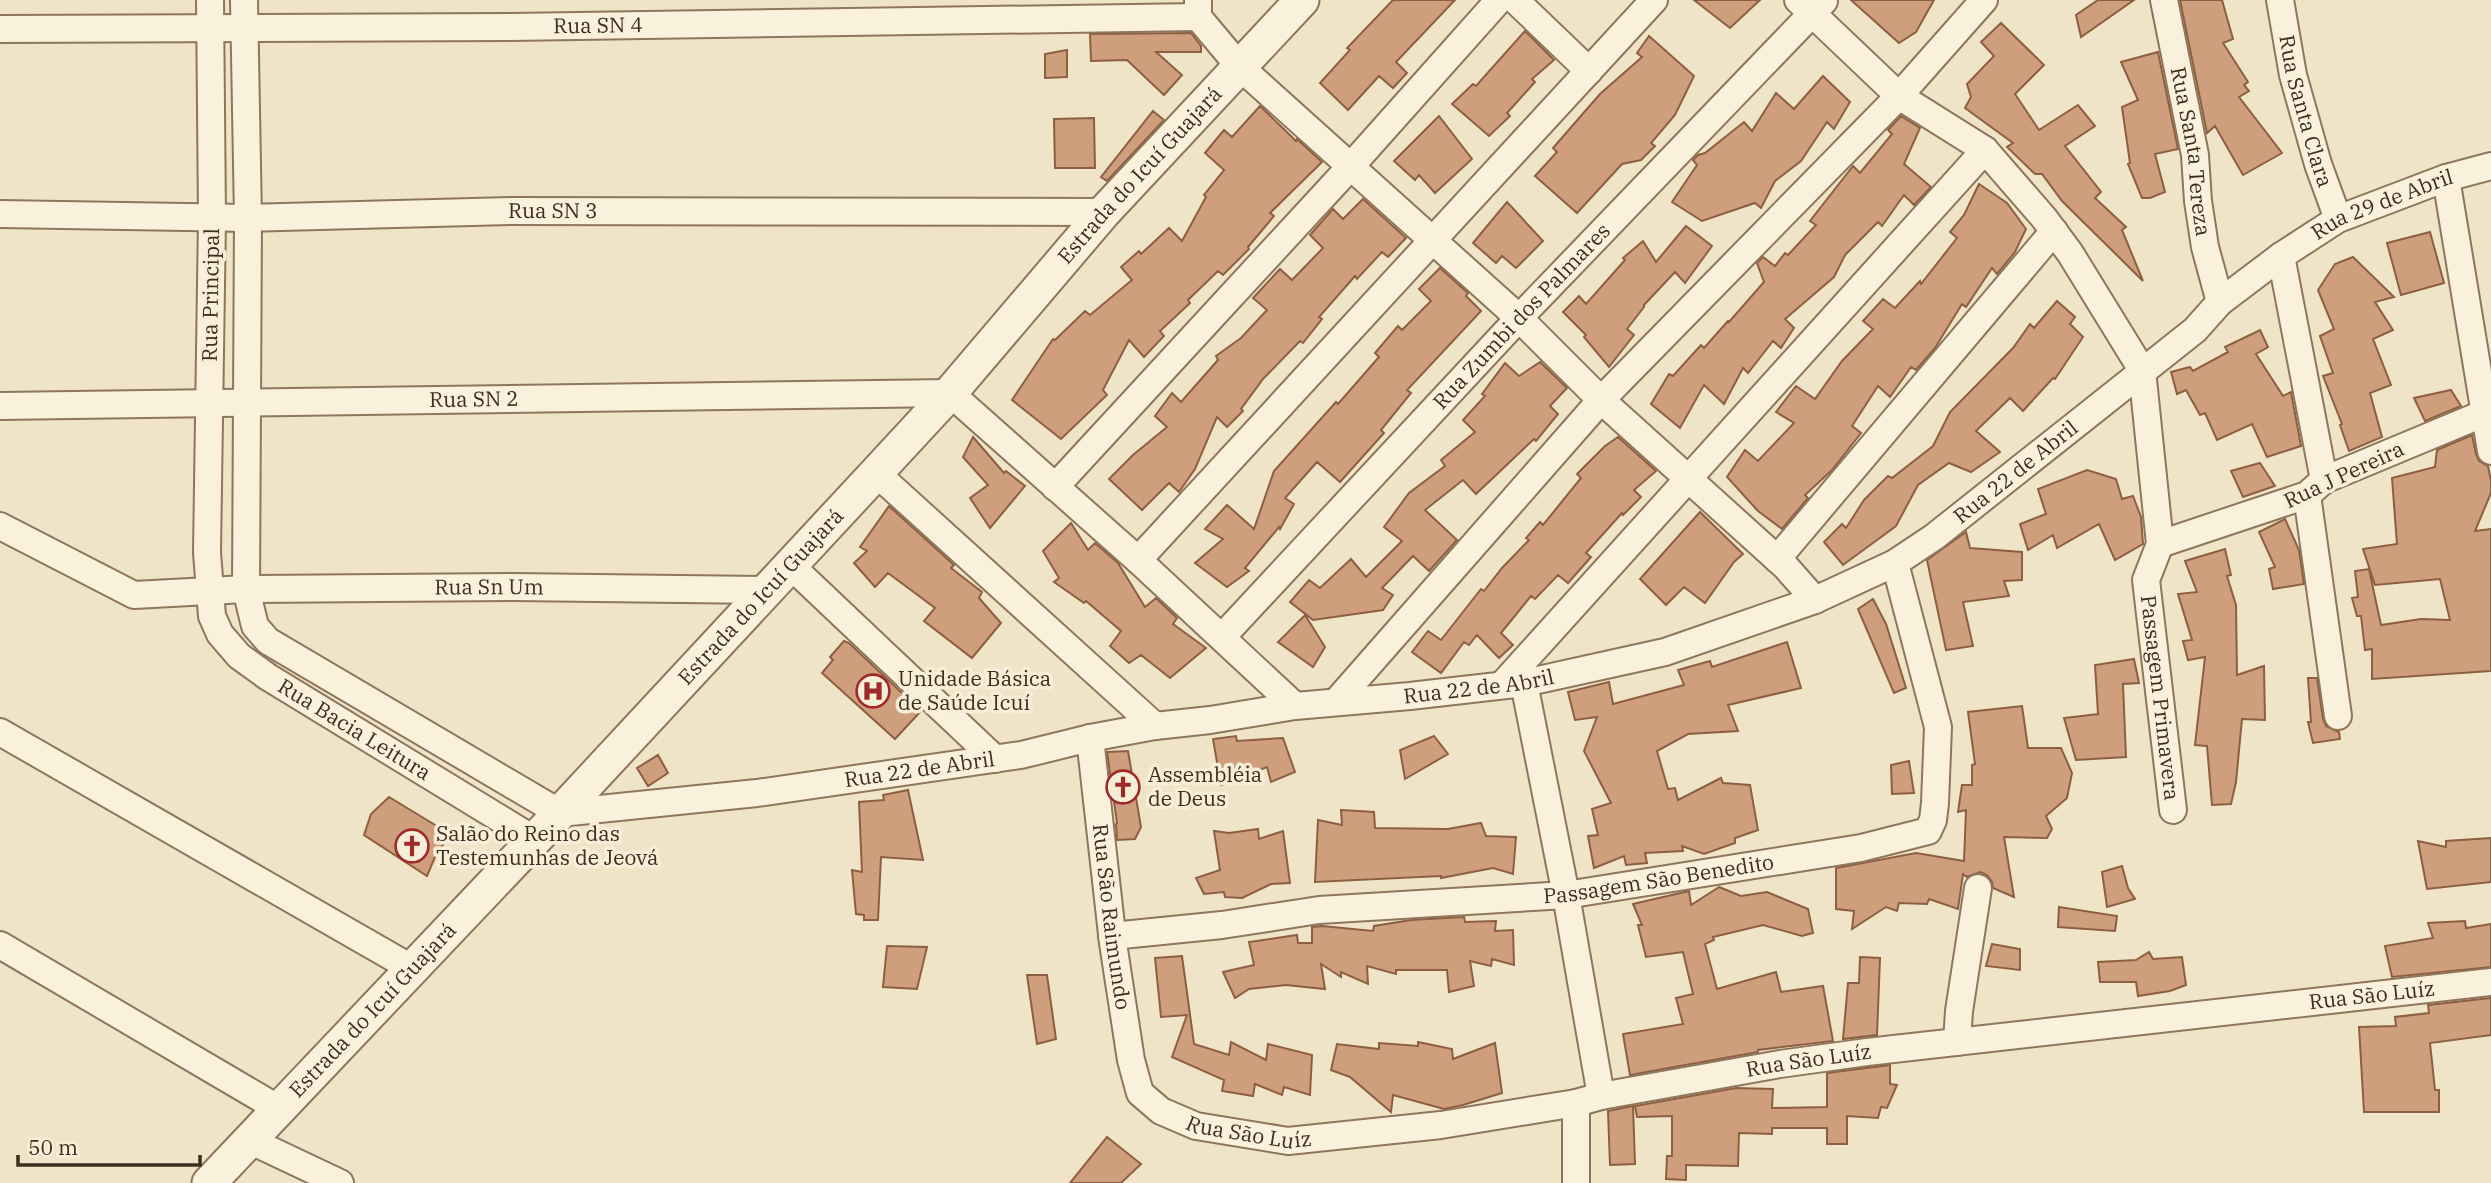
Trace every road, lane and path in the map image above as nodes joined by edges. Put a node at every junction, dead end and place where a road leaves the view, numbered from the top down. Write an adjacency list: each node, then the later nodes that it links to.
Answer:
1 (210, 0): 14 (street, Rua Principal)
2 (244, 0): 12 (street, Rua Principal)
3 (1499, 0): 19 (street)
4 (1515, 0): 16 (street)
5 (1654, 0): 16 (street)
6 (1984, 0): 17 (street)
7 (2164, 0): 30 (street, Rua Santa Tereza)
8 (2280, 0): 26 (street, Rua Santa Clara)
9 (1296, 3): 15 (street, Estrada do Icuí Guajará)
10 (1812, 5): 17 (street); 31 (street, Rua Zumbi dos Palmares)
11 (1198, 8): 12 (street, Rua SN 4); 15 (street)
12 (244, 28): 14 (street, Rua SN 4); 25 (street, Rua Principal)
13 (0, 29): 14 (street, Rua SN 4)
14 (210, 29): 24 (street, Rua Principal)
15 (1239, 66): 19 (street); 22 (street, Estrada do Icuí Guajará)
16 (1589, 71): 28 (street)
17 (1899, 96): 18 (street); 34 (street)
18 (1986, 150): 27 (street); 41 (street)
19 (1351, 166): 28 (street); 42 (street)
20 (2491, 166): 21 (street, Rua 29 de Abril)
21 (2446, 178): 26 (street, Rua 29 de Abril); 38 (street)
22 (1104, 212): 25 (street, Rua SN 3); 33 (street, Estrada do Icuí Guajará)
23 (0, 214): 24 (street, Rua SN 3)
24 (212, 218): 25 (street, Rua SN 3); 36 (street, Rua Principal)
25 (248, 218): 35 (street, Rua Principal)
26 (2339, 219): 29 (street, Rua 29 de Abril)
27 (2054, 231): 32 (street); 46 (street)
28 (1433, 240): 31 (street); 47 (street)
29 (2281, 256): 30 (street, Rua 22 de Abril); 43 (street)
30 (2220, 302): 32 (street, Rua 22 de Abril)
31 (1518, 318): 34 (street); 54 (street, Rua Zumbi dos Palmares)
32 (2142, 370): 45 (street); 48 (street, Rua 22 de Abril)
33 (950, 393): 35 (street, Rua SN 2); 40 (street, Estrada do Icuí Guajará); 42 (street)
34 (1601, 400): 41 (street); 56 (street)
35 (246, 402): 36 (street, Rua SN 2); 50 (street, Rua Principal)
36 (209, 403): 37 (street, Rua SN 2); 51 (street, Rua Principal)
37 (0, 406)
38 (2485, 413): 39 (street); 43 (street, Rua J Pereira)
39 (2491, 451)
40 (876, 473): 49 (street, Estrada do Icuí Guajará); 59 (street)
41 (1688, 481): 46 (street); 55 (street)
42 (1055, 487): 47 (street)
43 (2315, 488): 45 (street, Rua J Pereira); 58 (street)
44 (0, 526): 51 (street, Rua Sn Um)
45 (2160, 544): 63 (street, Passagem Primavera)
46 (1777, 559): 53 (street)
47 (1138, 560): 54 (street)
48 (1895, 563): 53 (street, Rua 22 de Abril); 67 (street, Passagem São Benedito)
49 (790, 565): 52 (street, Estrada do Icuí Guajará); 62 (street)
50 (246, 589): 51 (street, Rua Sn Um); 52 (street, Rua Sn Um); 64 (street, Rua Bacia Leitura)
51 (210, 590): 65 (street, Rua Bacia Leitura)
52 (766, 590): 64 (street, Estrada do Icuí Guajará)
53 (1815, 600): 55 (street, Rua 22 de Abril)
54 (1222, 637): 57 (street)
55 (1513, 684): 56 (street, Rua 22 de Abril); 67 (street)
56 (1336, 702): 57 (street, Rua 22 de Abril)
57 (1295, 706): 59 (street, Rua 22 de Abril)
58 (2337, 716)
59 (1155, 726): 61 (street, Rua 22 de Abril)
60 (0, 732): 70 (street)
61 (1090, 738): 62 (street, Rua 22 de Abril); 68 (street, Rua São Raimundo)
62 (995, 759): 64 (street, Rua 22 de Abril)
63 (2174, 810)
64 (560, 813): 65 (street, Estrada do Icuí Guajará)
65 (535, 840): 70 (street, Estrada do Icuí Guajará)
66 (1978, 888): 72 (street)
67 (1566, 895): 68 (street, Passagem São Benedito); 74 (street)
68 (1112, 936): 73 (street, Rua São Raimundo)
69 (0, 945): 75 (street)
70 (414, 970): 75 (street, Estrada do Icuí Guajará)
71 (2491, 982): 72 (street, Rua São Luíz)
72 (1957, 1042): 74 (street, Rua São Luíz)
73 (1140, 1093): 74 (street, Rua São Luíz)
74 (1588, 1100): 79 (street)
75 (279, 1109): 76 (street, Estrada do Icuí Guajará)
76 (249, 1140): 77 (street, Estrada do Icuí Guajará); 78 (street)
77 (209, 1183)
78 (340, 1183)
79 (1576, 1183)

